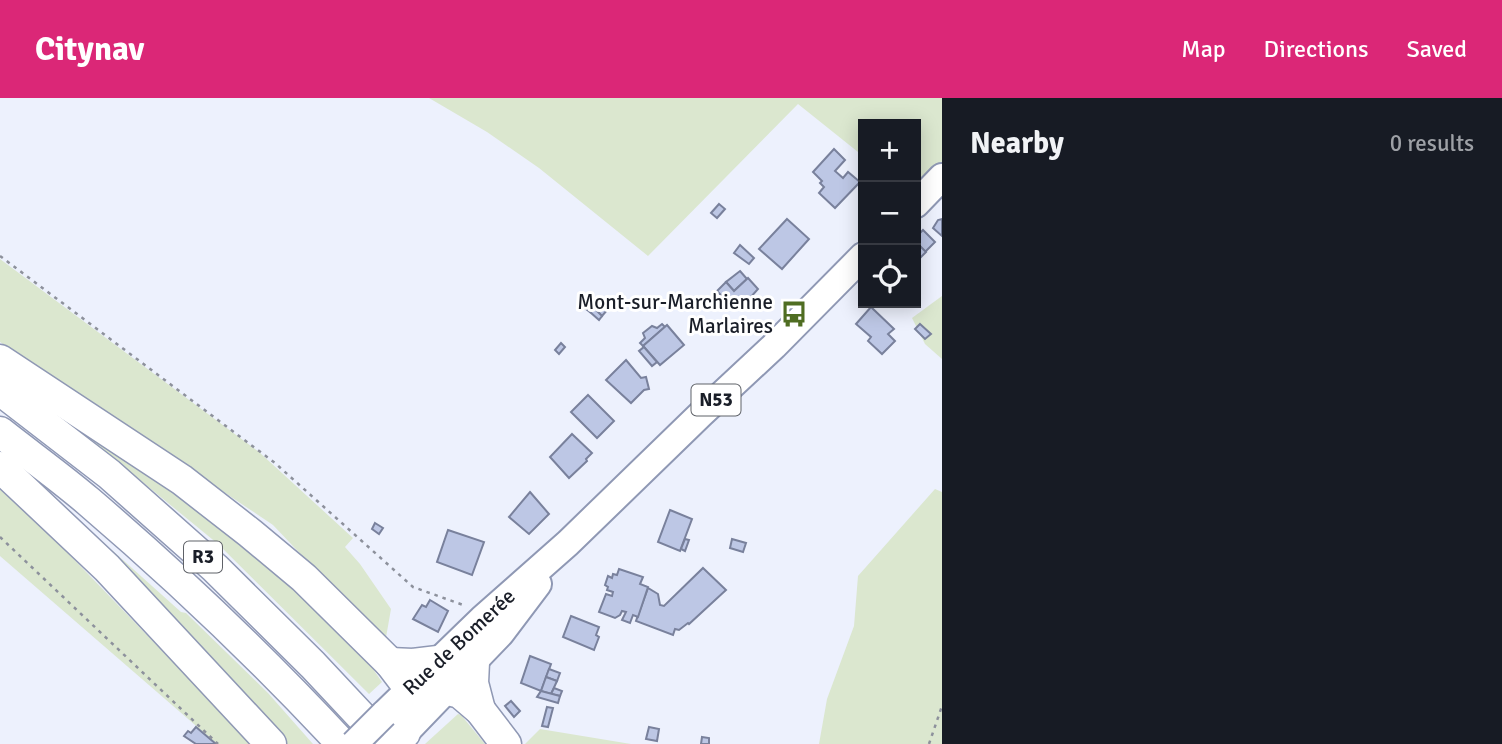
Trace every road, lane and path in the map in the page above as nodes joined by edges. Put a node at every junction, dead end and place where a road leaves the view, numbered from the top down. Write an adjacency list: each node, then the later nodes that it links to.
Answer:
1 (942, 177): 2 (main road)
2 (921, 199)
3 (0, 256): 11 (path)
4 (858, 261): 10 (main road, Rue de Bomerée / N53)
5 (0, 360): 14 (highway)
6 (0, 390): 18 (highway, R3)
7 (0, 432): 21 (highway, R3)
8 (0, 467): 20 (highway)
9 (0, 537): 19 (path)
10 (568, 543): 12 (main road, Rue de Bomerée / N53); 13 (main road, Rue de Bomerée / N53)
11 (469, 607)
12 (438, 661): 14 (highway); 18 (main road, Rue de Bomerée / N53)
13 (474, 662): 15 (main road, Rue de Bomerée / N53); 17 (highway)
14 (390, 663): 18 (highway)
15 (449, 688): 17 (highway); 18 (highway); 18 (main road, Rue de Bomerée / N53)
16 (942, 706): 24 (path)
17 (481, 710): 23 (highway)
18 (404, 717): 22 (main road, Rue de Bomerée / N53, bridge)
19 (218, 744)
20 (271, 744)
21 (342, 744)
22 (354, 744)
23 (506, 744)
24 (929, 744)

